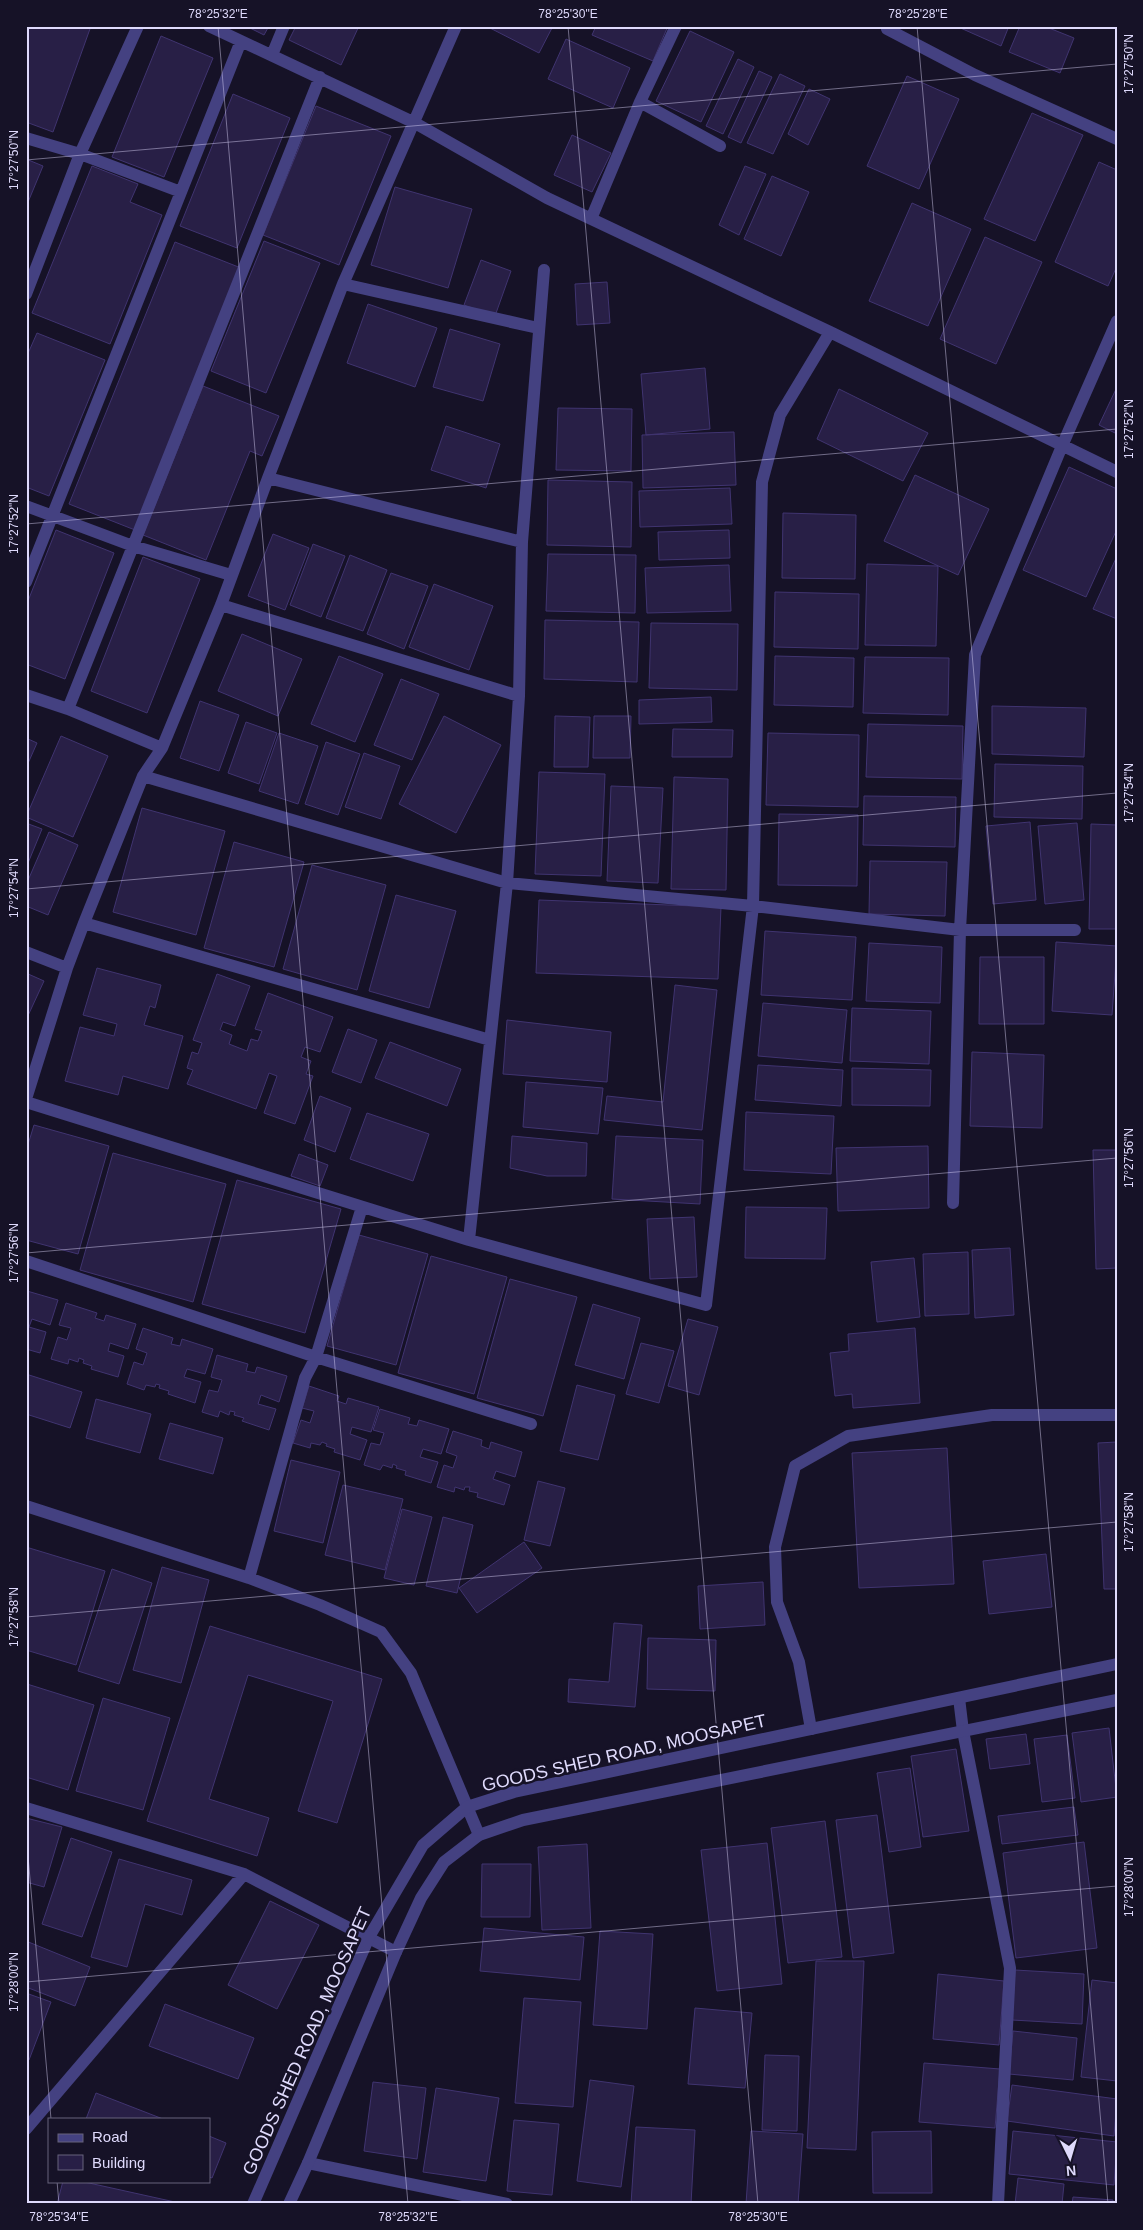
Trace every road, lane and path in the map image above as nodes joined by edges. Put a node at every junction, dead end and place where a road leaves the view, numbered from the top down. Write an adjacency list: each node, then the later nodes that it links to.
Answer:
1 (138, 26): 15 (street)
2 (209, 26): 7 (street)
3 (284, 26): 8 (street)
4 (456, 26): 11 (street)
5 (676, 26): 10 (street)
6 (886, 29): 13 (street)
7 (241, 41): 8 (street); 16 (street)
8 (272, 55): 9 (street)
9 (320, 77): 11 (street); 30 (street)
10 (640, 102): 14 (street); 17 (street)
11 (415, 123): 17 (street); 19 (street)
12 (26, 138): 15 (street)
13 (1117, 138)
14 (720, 146)
15 (80, 154): 16 (street); 20 (street)
16 (181, 192): 28 (street)
17 (591, 219): 23 (street)
18 (544, 270): 22 (street)
19 (344, 284): 22 (street); 26 (street)
20 (26, 294)
21 (1117, 321): 24 (street)
22 (538, 328): 29 (street)
23 (830, 332): 24 (street); 40 (street)
24 (1062, 446): 25 (street); 42 (street)
25 (1117, 472)
26 (268, 478): 29 (street); 31 (street)
27 (26, 506): 28 (street)
28 (52, 516): 30 (street); 32 (street)
29 (522, 542): 35 (street)
30 (133, 546): 31 (street); 36 (street)
31 (231, 575): 33 (street)
32 (26, 582)
33 (221, 605): 35 (street); 37 (street)
34 (26, 695): 36 (street)
35 (519, 696): 39 (street)
36 (68, 709): 37 (street)
37 (162, 748): 38 (street)
38 (143, 776): 39 (street); 41 (street)
39 (507, 883): 40 (street); 46 (street)
40 (753, 906): 42 (street); 50 (street)
41 (84, 923): 45 (street); 46 (street)
42 (960, 930): 43 (street); 48 (street)
43 (1075, 930)
44 (26, 952): 45 (street)
45 (66, 968): 47 (street)
46 (490, 1040): 50 (street)
47 (26, 1100): 49 (street)
48 (953, 1203)
49 (362, 1207): 50 (street); 52 (street)
50 (469, 1240)
51 (26, 1261): 52 (street)
52 (316, 1357): 54 (street); 56 (street)
53 (1117, 1416): 60 (street)
54 (531, 1424)
55 (26, 1506): 56 (street)
56 (249, 1578): 62 (street)
57 (1117, 1664): 58 (street, GOODS SHED ROAD, MOOSAPET)
58 (960, 1698): 60 (street, GOODS SHED ROAD, MOOSAPET); 61 (street)
59 (1117, 1700): 61 (street)
60 (811, 1729): 62 (street, GOODS SHED ROAD, MOOSAPET)
61 (963, 1731): 64 (street); 73 (street)
62 (467, 1807): 64 (street); 66 (street, GOODS SHED ROAD, MOOSAPET)
63 (26, 1808): 65 (street)
64 (478, 1835): 67 (street)
65 (244, 1874): 66 (street); 68 (street)
66 (369, 1937): 67 (street); 70 (street, GOODS SHED ROAD, MOOSAPET)
67 (396, 1952): 69 (street)
68 (26, 2129)
69 (308, 2163): 71 (street); 72 (street)
70 (253, 2204)
71 (289, 2204)
72 (507, 2204)
73 (998, 2204)

